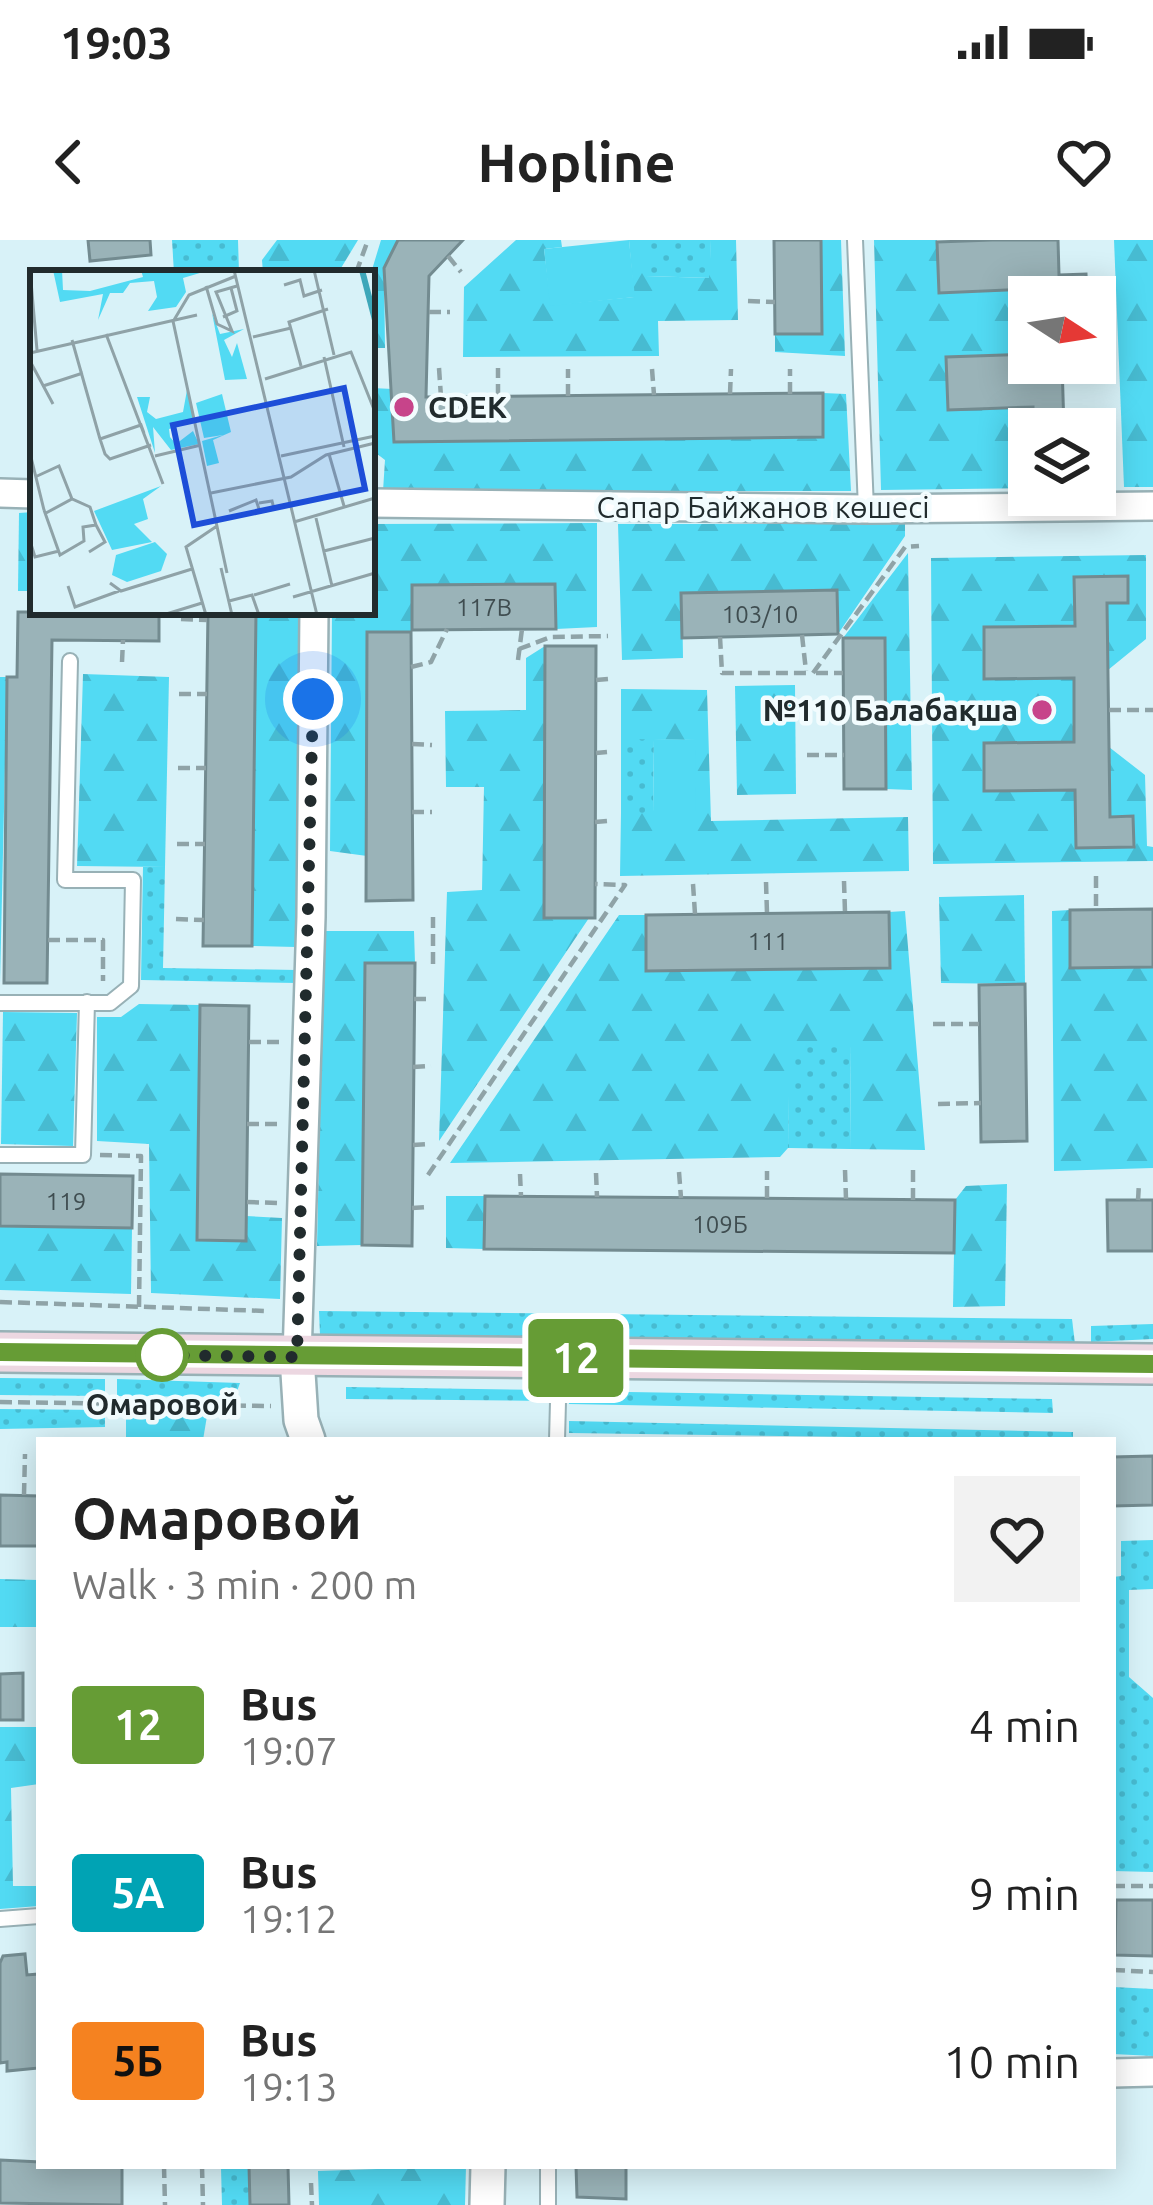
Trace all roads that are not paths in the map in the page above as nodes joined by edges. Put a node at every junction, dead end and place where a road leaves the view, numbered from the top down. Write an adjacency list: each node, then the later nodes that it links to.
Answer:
1 (855, 240): 6 (lane)
2 (0, 493): 3 (street)
3 (30, 494)
4 (375, 503): 6 (street, Сапар Байжанов көшесі)
5 (1153, 506): 6 (street, Сапар Байжанов көшесі)
6 (866, 509)
7 (314, 615): 13 (street)
8 (70, 661): 10 (lane)
9 (0, 1003): 10 (lane)
10 (95, 1003): 11 (lane)
11 (0, 1154)
12 (0, 1352): 13 (main road)
13 (297, 1357): 14 (main road); 16 (street)
14 (559, 1358): 15 (main road); 17 (lane)
15 (1153, 1364)
16 (307, 1437)
17 (557, 1437)
18 (36, 1916): 19 (lane)
19 (0, 1919)
20 (1153, 2072): 21 (street)
21 (1116, 2073)
22 (488, 2169): 24 (street)
23 (548, 2169): 25 (lane)
24 (487, 2205)
25 (548, 2205)

